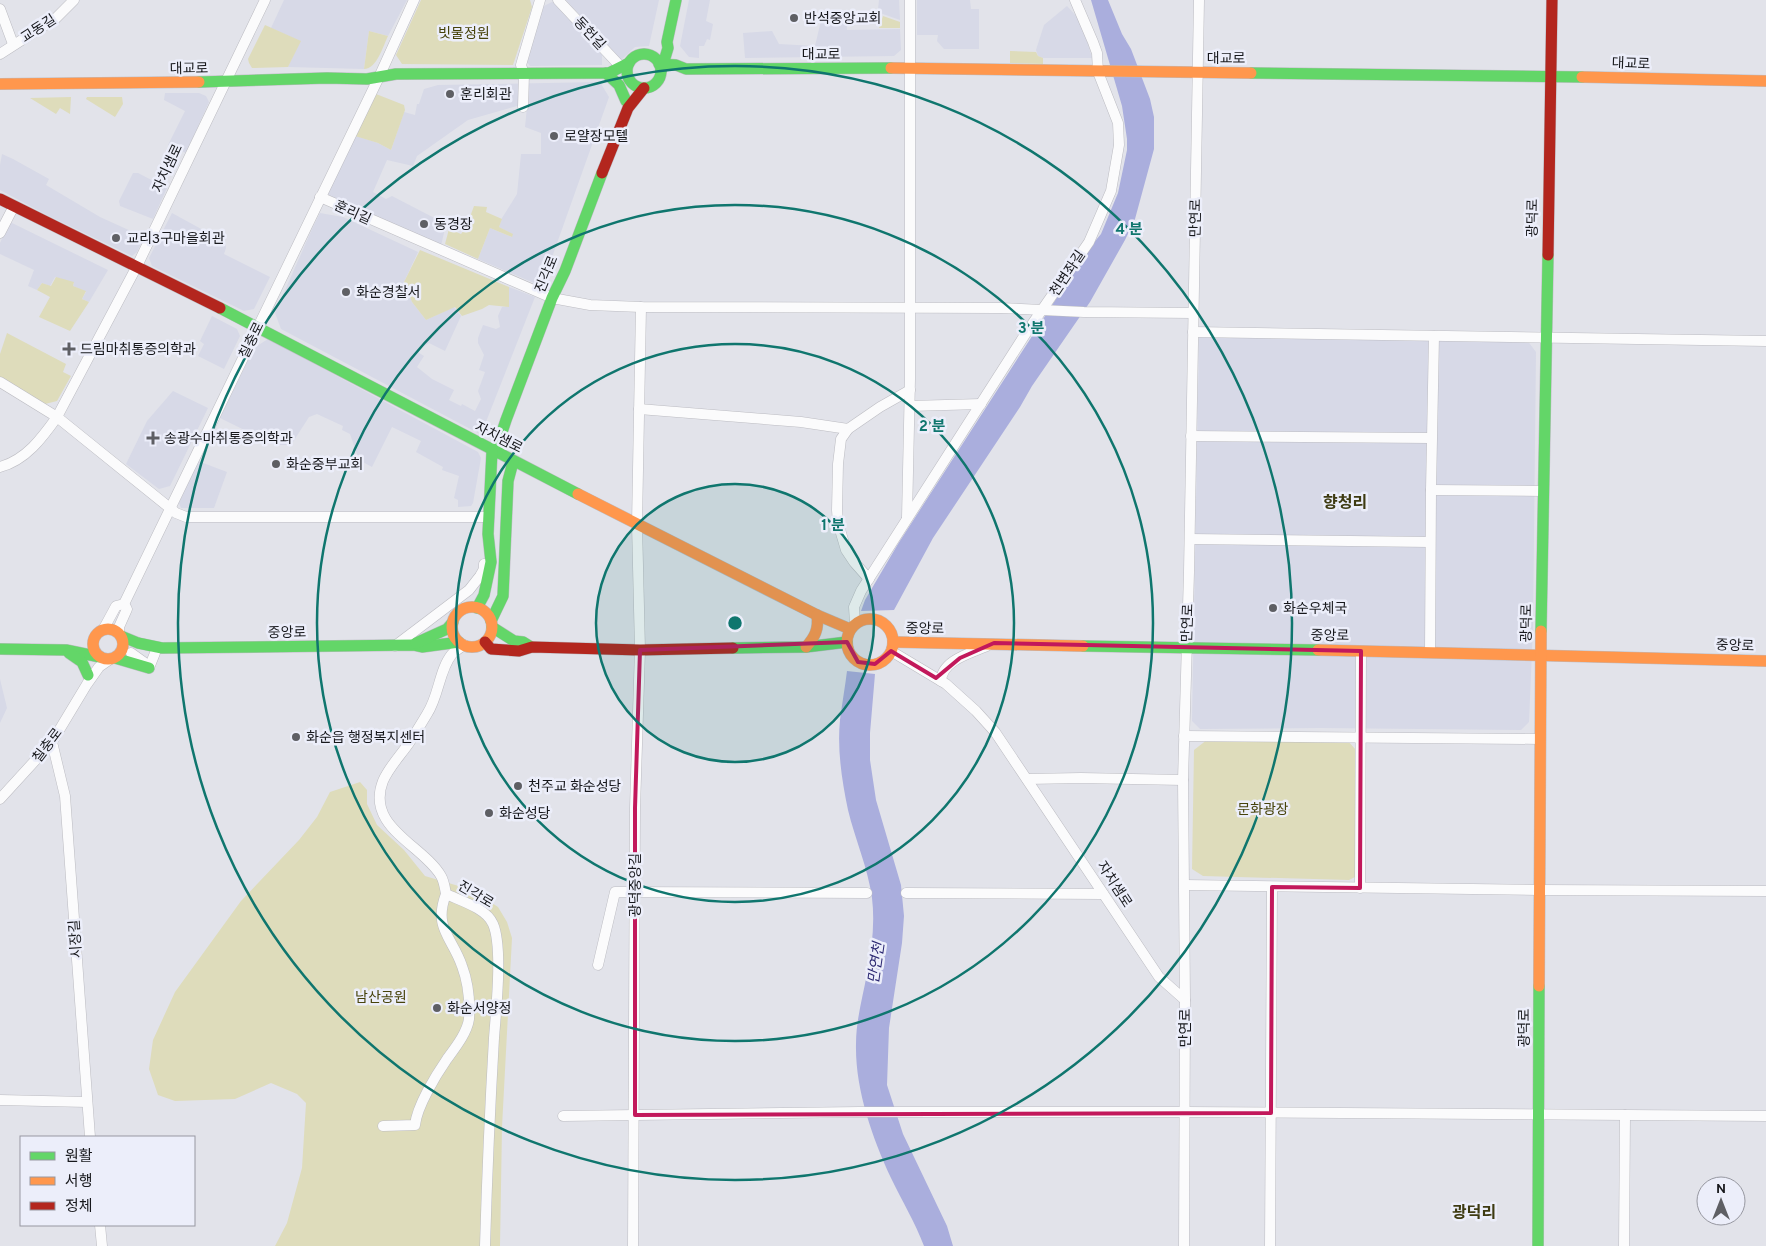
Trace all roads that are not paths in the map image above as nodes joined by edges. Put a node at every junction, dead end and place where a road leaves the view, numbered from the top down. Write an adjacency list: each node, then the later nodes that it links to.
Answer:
1 (74, 0): 13 (street, 교동길)
2 (265, 0): 28 (street, 자치샘로)
3 (414, 0): 25 (street)
4 (540, 0): 23 (street)
5 (558, 0): 16 (street, 동헌길)
6 (676, 0): 12 (street)
7 (910, 0): 17 (street)
8 (1075, 0): 20 (street, 천변좌길)
9 (1199, 0): 22 (street, 만연로)
10 (1552, 0): 24 (street, 광덕로)
11 (0, 8): 13 (street)
12 (667, 42): 15 (street); 18 (street); 19 (street)
13 (14, 44): 14 (street, 교동길)
14 (0, 54)
15 (650, 55): 16 (street); 18 (street)
16 (625, 65): 21 (street); 26 (street)
17 (910, 68): 19 (street, 대교로); 20 (street, 대교로); 40 (street)
18 (661, 69): 19 (street, 대교로); 30 (street)
19 (686, 69)
20 (1103, 72): 22 (street, 대교로); 41 (street, 천변좌길)
21 (608, 73): 23 (street, 대교로); 26 (street); 31 (street)
22 (1198, 73): 24 (street, 대교로); 42 (street, 만연로)
23 (524, 74): 25 (street, 대교로); 32 (street)
24 (1550, 76): 27 (street, 대교로); 46 (street, 광덕로)
25 (379, 78): 28 (street, 대교로); 33 (street, 칠충로)
26 (629, 79): 30 (street); 31 (street)
27 (1766, 81)
28 (225, 82): 29 (street, 대교로); 37 (street, 자치샘로)
29 (0, 84)
30 (644, 88): 31 (street)
31 (627, 104): 38 (street, 진각로)
32 (523, 107)
33 (320, 197): 38 (street, 훈리길); 43 (street, 칠충로)
34 (0, 199): 35 (street, 자치샘로)
35 (14, 206): 36 (street); 37 (street, 자치샘로)
36 (0, 233)
37 (137, 266): 43 (street, 자치샘로); 53 (street)
38 (552, 298): 39 (street, 훈리길); 57 (street, 진각로)
39 (641, 307): 40 (street, 훈리길); 52 (street, 광덕중앙길)
40 (909, 308): 41 (street, 훈리길); 49 (street)
41 (1045, 310): 42 (street, 훈리길); 50 (street, 천변좌길)
42 (1192, 313): 44 (street, 만연로)
43 (258, 326): 57 (street, 자치샘로); 62 (street, 칠충로)
44 (1193, 332): 45 (street); 55 (street, 만연로)
45 (1434, 336): 46 (street); 56 (street)
46 (1545, 338): 47 (street); 61 (street, 광덕로)
47 (1766, 341)
48 (0, 382): 53 (street)
49 (910, 390): 51 (street); 54 (street)
50 (981, 404): 51 (street); 64 (street, 천변좌길)
51 (910, 406): 64 (street)
52 (640, 409): 54 (street); 65 (street, 광덕중앙길)
53 (57, 417): 59 (street); 62 (street)
54 (848, 428): 69 (street)
55 (1191, 436): 56 (street); 67 (street, 만연로)
56 (1432, 438): 60 (street)
57 (494, 452): 58 (street, 자치샘로); 63 (street, 진각로)
58 (513, 462): 65 (street, 자치샘로); 74 (street)
59 (0, 467)
60 (1430, 490): 61 (street); 68 (street)
61 (1543, 491): 95 (street, 광덕로)
62 (170, 507): 63 (street); 70 (street, 칠충로)
63 (489, 517): 66 (street, 진각로)
64 (907, 518): 69 (street, 천변좌길)
65 (637, 524): 72 (street, 자치샘로); 90 (street, 광덕중앙길)
66 (488, 534): 71 (street, 진각로); 83 (street)
67 (1190, 539): 68 (street); 87 (street, 만연로)
68 (1430, 542): 93 (street)
69 (869, 579): 75 (street, 천변좌길)
70 (124, 604): 76 (street); 77 (street)
71 (477, 608): 73 (street); 74 (street)
72 (817, 615): 75 (street, 자치샘로); 84 (street)
73 (453, 622): 80 (street); 82 (street, 중앙로)
74 (491, 624): 78 (street); 86 (street)
75 (853, 627): 79 (street); 85 (street)
76 (99, 634): 77 (street); 89 (street); 94 (street)
77 (120, 635): 91 (street); 94 (street)
78 (485, 642): 80 (street); 86 (street)
79 (847, 642): 84 (street); 85 (street)
80 (462, 643): 82 (street, 중앙로); 115 (street, 진각로)
81 (994, 643): 85 (street, 중앙로); 87 (street, 중앙로); 99 (street)
82 (413, 645): 83 (street, 중앙로)
83 (395, 646): 91 (street, 중앙로)
84 (806, 646): 90 (street)
85 (892, 647): 99 (street, 자치샘로)
86 (532, 648): 90 (street)
87 (1186, 648): 92 (street, 중앙로); 100 (street, 만연로)
88 (0, 649): 89 (street)
89 (66, 650): 94 (street); 98 (street)
90 (640, 650): 112 (street, 광덕중앙길)
91 (158, 651): 94 (street); 97 (street)
92 (1361, 651): 93 (street, 중앙로); 101 (street)
93 (1430, 652): 95 (street, 중앙로)
94 (109, 655): 97 (street); 97 (street); 98 (street); 98 (street)
95 (1540, 655): 96 (street, 중앙로); 102 (street, 광덕로)
96 (1766, 661)
97 (149, 668)
98 (88, 679): 103 (street, 칠충로)
99 (941, 681): 104 (street, 자치샘로)
100 (1184, 736): 101 (street); 105 (street, 만연로)
101 (1360, 737): 102 (street); 109 (street)
102 (1540, 739): 110 (street, 광덕로)
103 (52, 742): 106 (street, 칠충로); 120 (street, 시장길)
104 (1027, 779): 105 (street); 116 (street, 자치샘로)
105 (1183, 780): 107 (street, 만연로)
106 (0, 799)
107 (1185, 885): 108 (street); 118 (street, 만연로)
108 (1272, 887): 109 (street); 122 (street)
109 (1360, 888): 110 (street)
110 (1539, 890): 111 (street); 123 (street, 광덕로)
111 (1766, 891)
112 (635, 892): 113 (street); 117 (street); 126 (street, 광덕중앙길)
113 (866, 892)
114 (906, 893): 116 (street)
115 (446, 894): 128 (street); 132 (street, 진각로)
116 (1103, 894): 118 (street, 자치샘로)
117 (598, 965)
118 (1185, 1000): 121 (street, 만연로)
119 (0, 1100): 120 (street)
120 (87, 1102): 129 (street, 시장길)
121 (1185, 1112): 122 (street); 126 (street); 134 (street, 만연로)
122 (1270, 1113): 123 (street); 135 (street)
123 (1539, 1115): 124 (street); 136 (street, 광덕로)
124 (1625, 1115): 127 (street); 137 (street)
125 (563, 1116): 126 (street)
126 (635, 1116): 133 (street, 광덕중앙길)
127 (1766, 1116)
128 (383, 1126)
129 (90, 1136)
130 (100, 1226): 131 (street)
131 (102, 1246)
132 (485, 1246)
133 (633, 1246)
134 (1184, 1246)
135 (1270, 1246)
136 (1538, 1246)
137 (1624, 1246)

